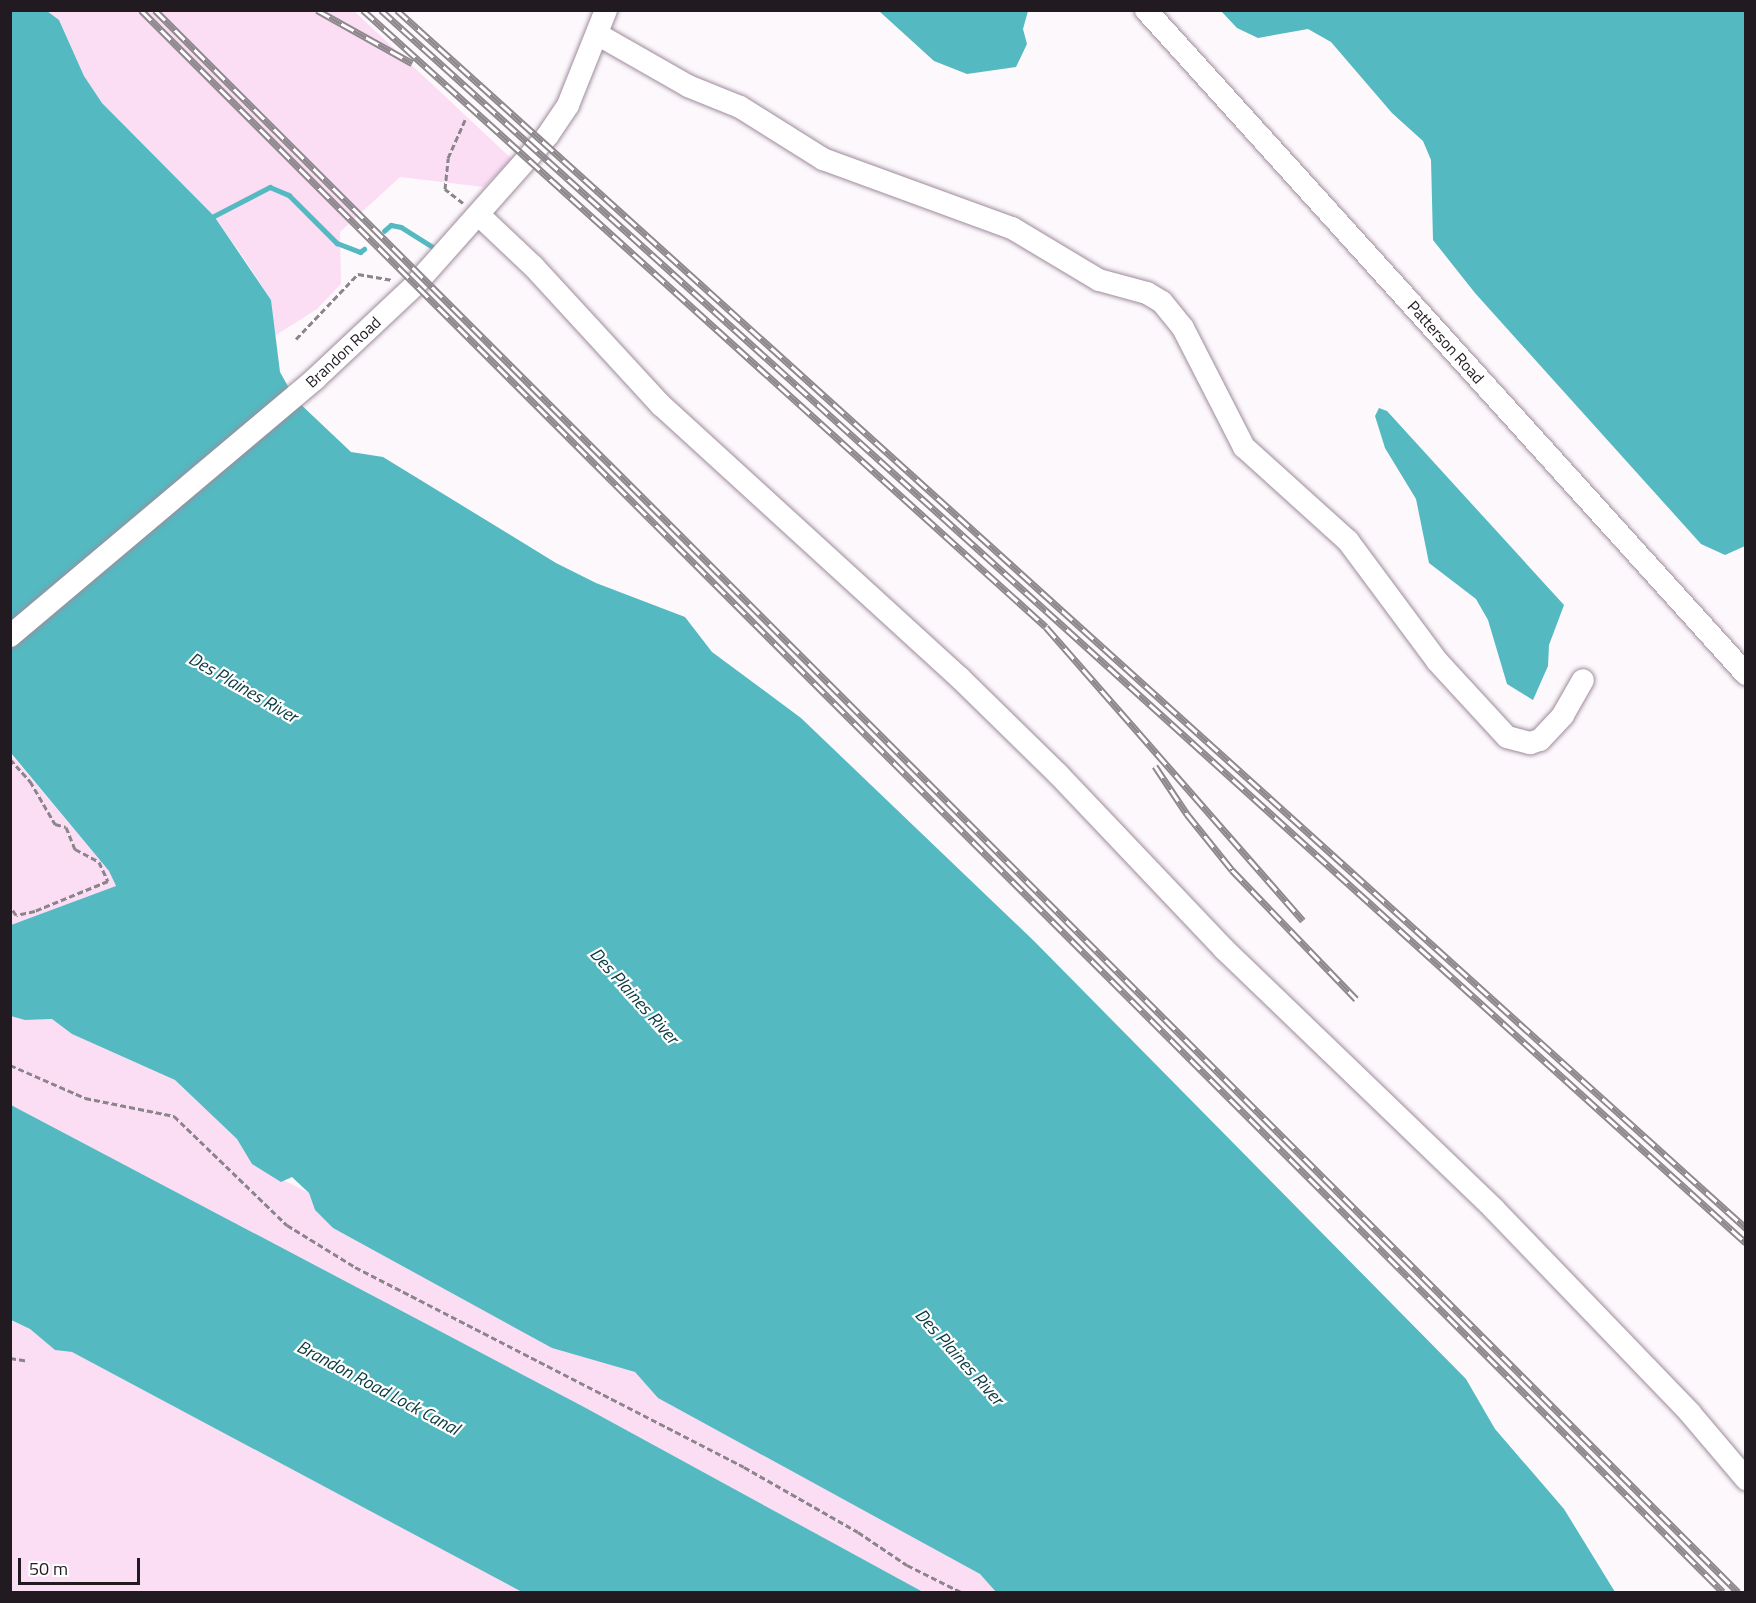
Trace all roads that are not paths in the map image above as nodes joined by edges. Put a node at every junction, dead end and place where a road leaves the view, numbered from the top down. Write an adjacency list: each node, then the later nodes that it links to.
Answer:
1 (1146, 10): 5 (street, Patterson Road)
2 (602, 17): 3 (street, Brandon Road); 6 (street)
3 (479, 215): 4 (street, Brandon Road); 7 (street)
4 (10, 636)
5 (1746, 674)
6 (1583, 680)
7 (1746, 1479)

